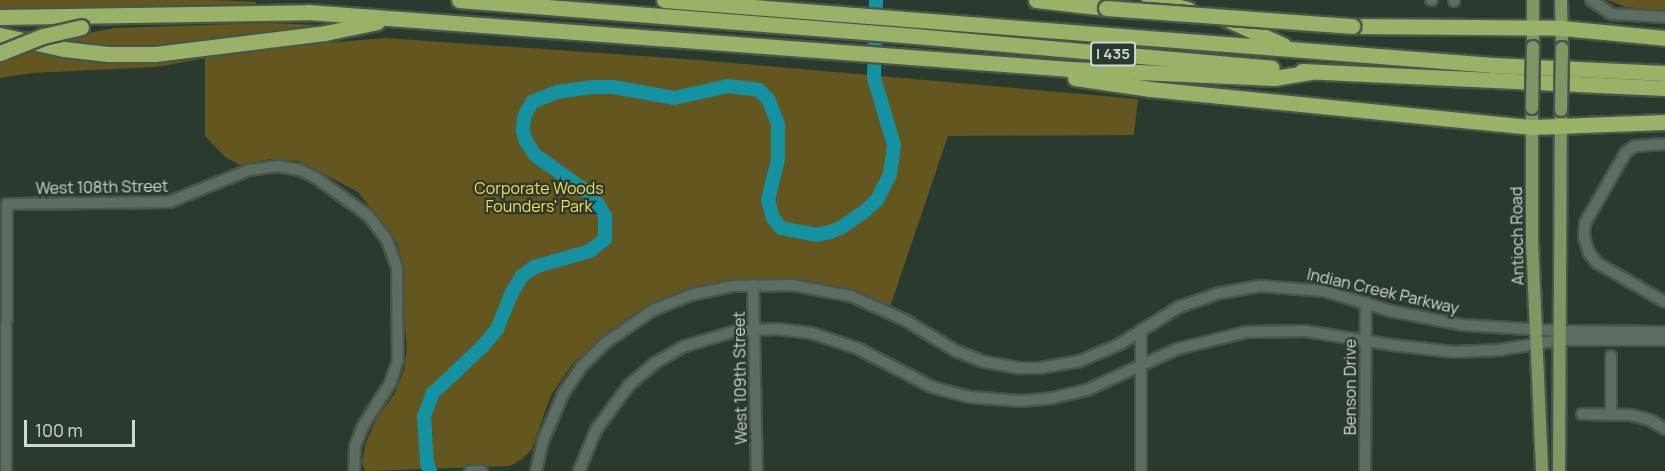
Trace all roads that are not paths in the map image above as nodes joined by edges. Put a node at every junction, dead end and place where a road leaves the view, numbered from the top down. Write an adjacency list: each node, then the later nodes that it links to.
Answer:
1 (459, 0): 11 (highway, I 435)
2 (664, 0): 11 (highway, I 435)
3 (1036, 0): 13 (highway, bridge)
4 (1149, 0): 18 (highway)
5 (1533, 0): 13 (main road, Antioch Road)
6 (1561, 0): 15 (main road)
7 (1591, 0): 9 (street)
8 (0, 17): 12 (highway)
9 (1665, 17)
10 (396, 18): 12 (highway); 16 (highway); 20 (highway)
11 (812, 20): 14 (highway, I 435)
12 (83, 21): 19 (highway, bridge)
13 (1533, 27): 15 (highway); 25 (main road, Antioch Road, bridge)
14 (916, 28): 18 (highway, I 435); 21 (highway, I 435)
15 (1562, 28): 17 (highway); 26 (main road, bridge)
16 (0, 35)
17 (1665, 38)
18 (1291, 49): 22 (highway, I 435)
19 (0, 53)
20 (968, 63): 21 (highway); 25 (highway)
21 (1311, 72): 23 (highway, I 435)
22 (1665, 73)
23 (1665, 88)
24 (1665, 122): 26 (highway)
25 (1532, 127): 26 (highway); 32 (main road, Antioch Road)
26 (1561, 127): 35 (main road)
27 (1665, 144): 29 (street)
28 (753, 285): 31 (street, West 109th Street); 33 (street, Indian Creek Parkway); 48 (street, Indian Creek Parkway)
29 (1665, 302)
30 (1365, 303): 32 (street, Indian Creek Parkway); 33 (street, Indian Creek Parkway); 36 (street, Benson Drive)
31 (754, 329): 40 (street); 49 (street); 50 (street, West 109th Street)
32 (1537, 329): 35 (street, Indian Creek Parkway); 38 (main road, Antioch Road)
33 (1141, 330): 40 (street)
34 (1665, 332): 35 (street)
35 (1561, 336): 37 (street); 38 (street); 54 (main road)
36 (1365, 340): 38 (street); 40 (street); 52 (street, Benson Drive)
37 (1665, 340)
38 (1538, 344): 53 (main road, Antioch Road)
39 (1611, 356): 42 (street)
40 (1141, 365): 51 (street)
41 (1582, 414): 42 (street)
42 (1611, 415): 43 (street)
43 (1665, 429)
44 (6, 471): 45 (street, West 108th Street)
45 (354, 471)
46 (470, 471): 47 (street)
47 (482, 471)
48 (536, 471)
49 (579, 471)
50 (757, 471)
51 (1141, 471)
52 (1365, 471)
53 (1542, 471)
54 (1559, 471)

